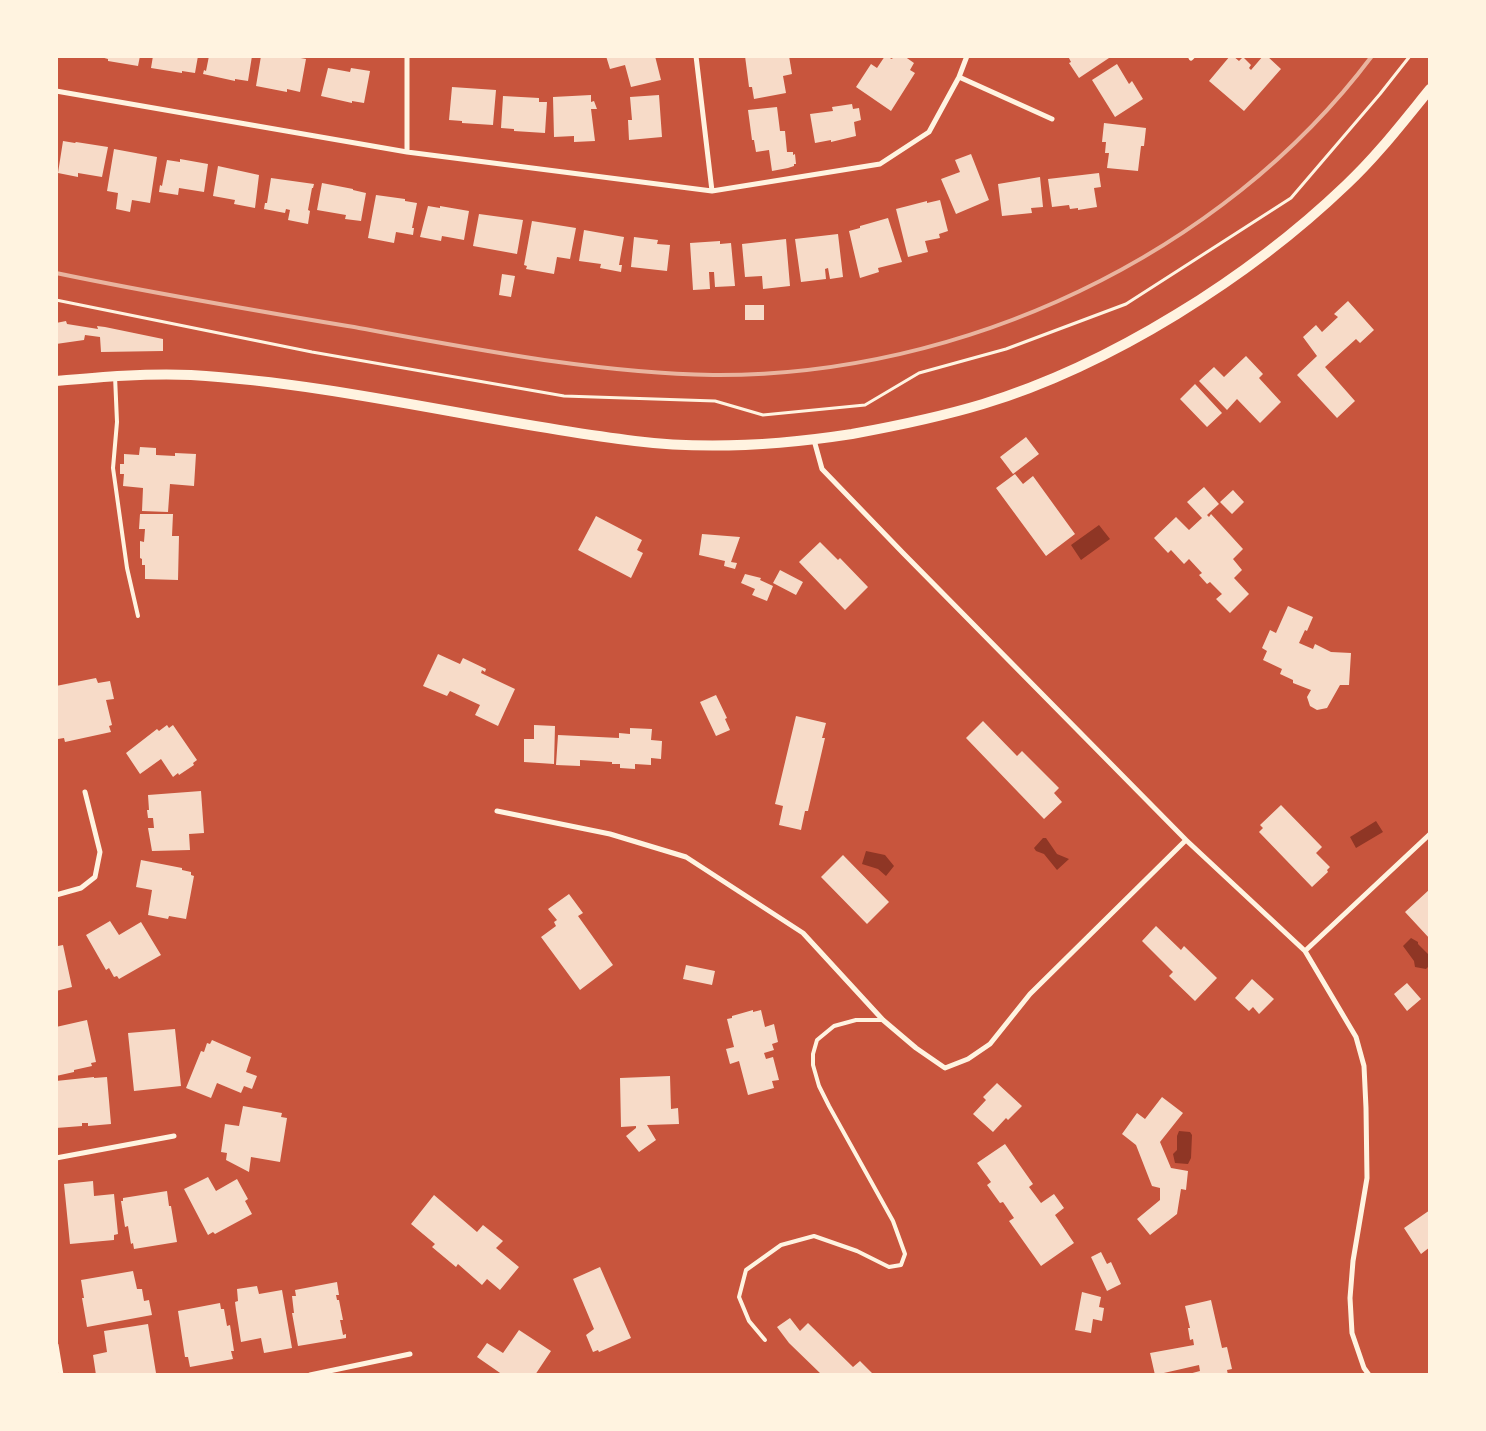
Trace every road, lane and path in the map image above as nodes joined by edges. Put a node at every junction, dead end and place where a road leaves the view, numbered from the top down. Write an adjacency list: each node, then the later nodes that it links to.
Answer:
1 (407, 56): 9 (street)
2 (696, 56): 10 (street)
3 (967, 56): 5 (street)
4 (1410, 56): 11 (path)
5 (959, 77): 8 (street); 10 (street)
6 (1430, 89): 14 (main road)
7 (56, 90): 9 (street)
8 (1052, 119)
9 (407, 152): 10 (street)
10 (712, 191)
11 (56, 300)
12 (115, 376): 13 (main road); 14 (main road); 15 (lane)
13 (56, 381)
14 (814, 440): 19 (street)
15 (138, 616)
16 (85, 792): 20 (street)
17 (497, 811): 22 (street)
18 (1430, 834): 21 (street)
19 (1186, 840): 21 (street); 22 (street)
20 (56, 896)
21 (1305, 951): 30 (street)
22 (883, 1020): 25 (lane)
23 (174, 1136): 24 (street)
24 (56, 1158)
25 (764, 1340)
26 (56, 1344): 28 (street)
27 (410, 1354): 29 (street)
28 (61, 1375)
29 (310, 1375)
30 (1369, 1375)

